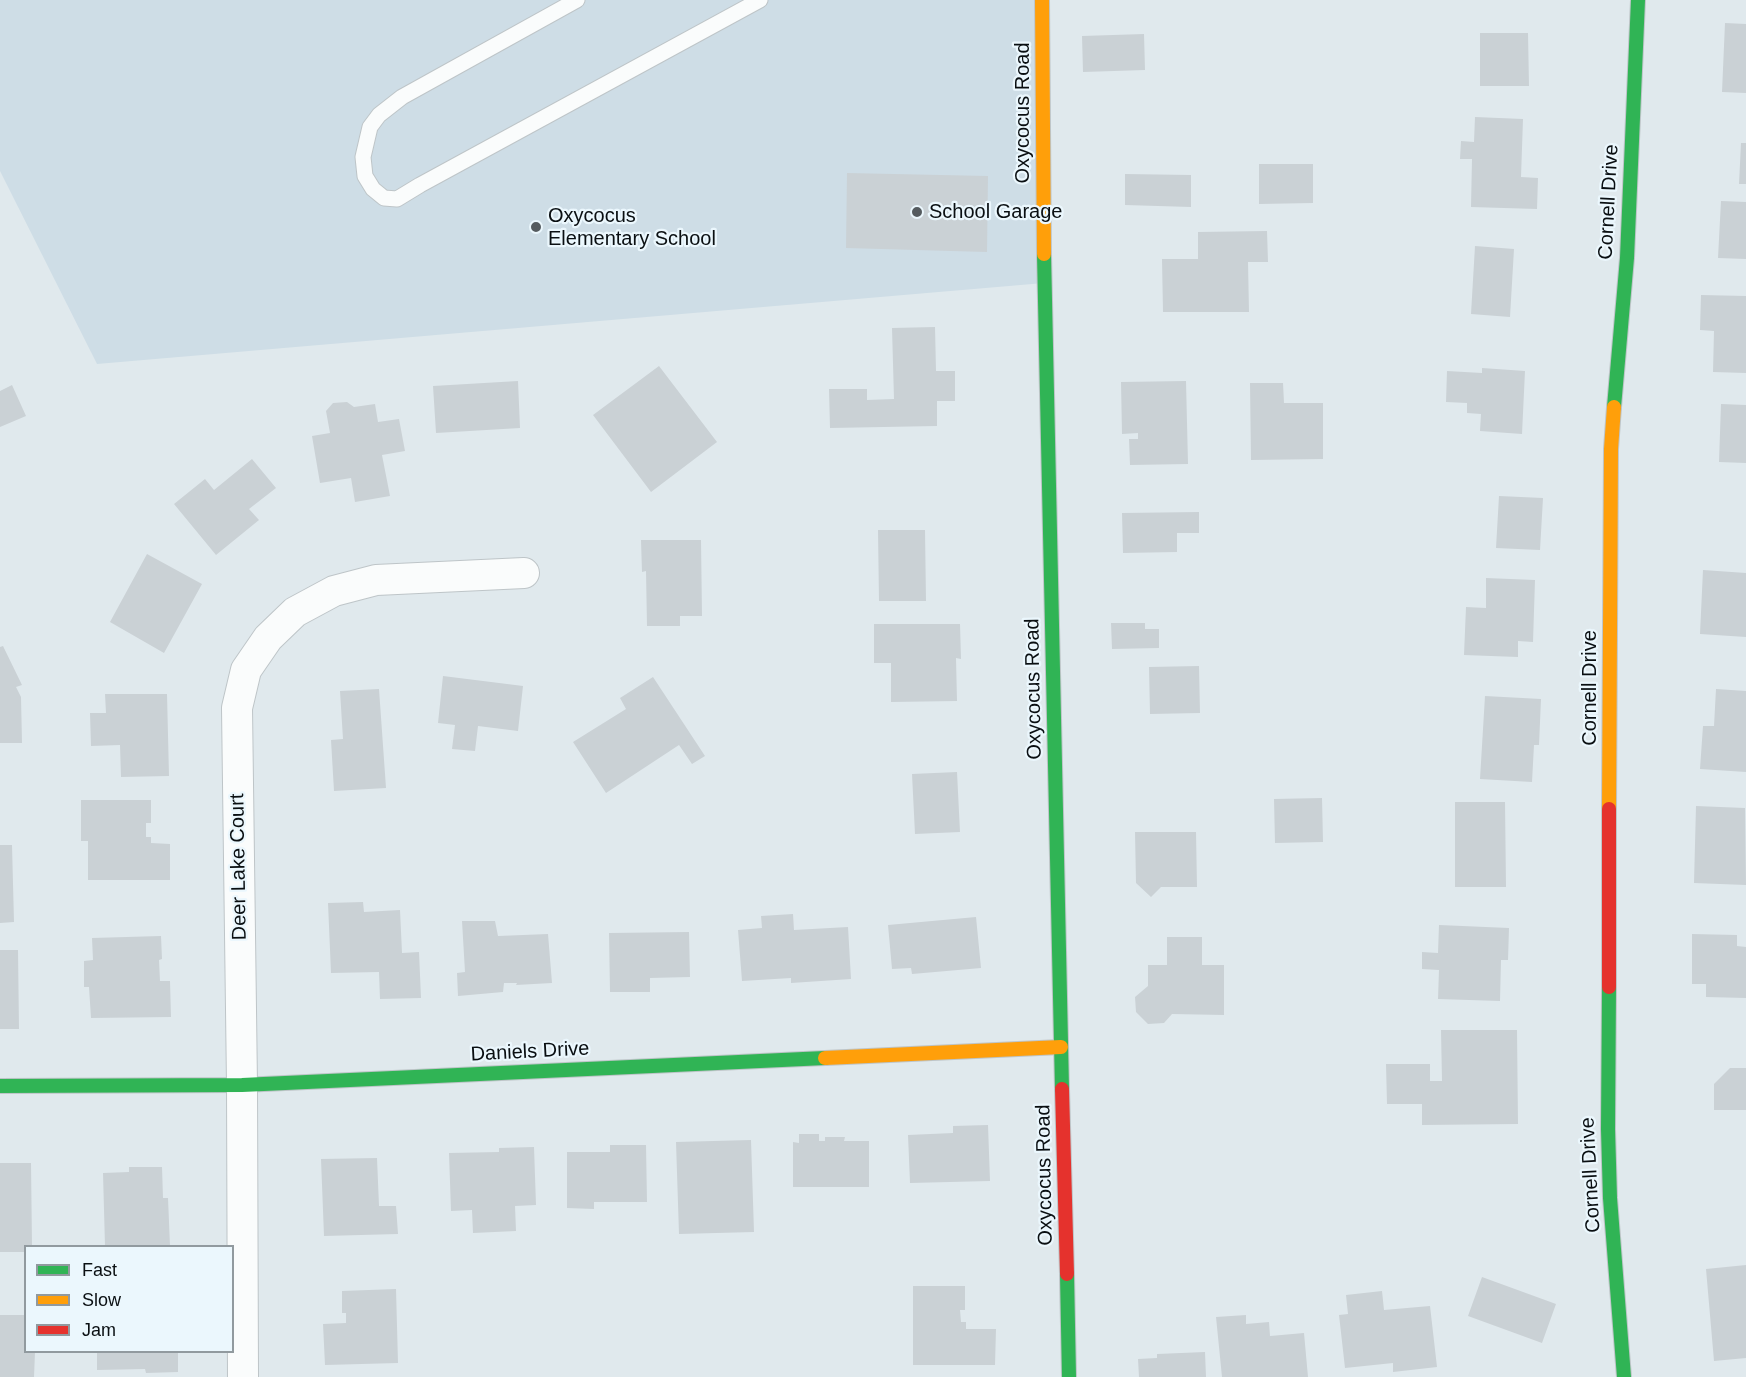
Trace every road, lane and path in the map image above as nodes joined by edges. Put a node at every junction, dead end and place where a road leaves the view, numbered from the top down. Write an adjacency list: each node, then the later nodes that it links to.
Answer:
1 (577, 0): 2 (lane)
2 (760, 0)
3 (1042, 0): 6 (street, Oxycocus Road)
4 (1638, 0): 11 (street, Cornell Drive)
5 (524, 573): 7 (street, Deer Lake Court)
6 (1061, 1047): 7 (street, Daniels Drive); 10 (street, Oxycocus Road)
7 (242, 1085): 8 (street, Daniels Drive); 9 (street, Deer Lake Court)
8 (0, 1086)
9 (243, 1377)
10 (1069, 1377)
11 (1624, 1377)

